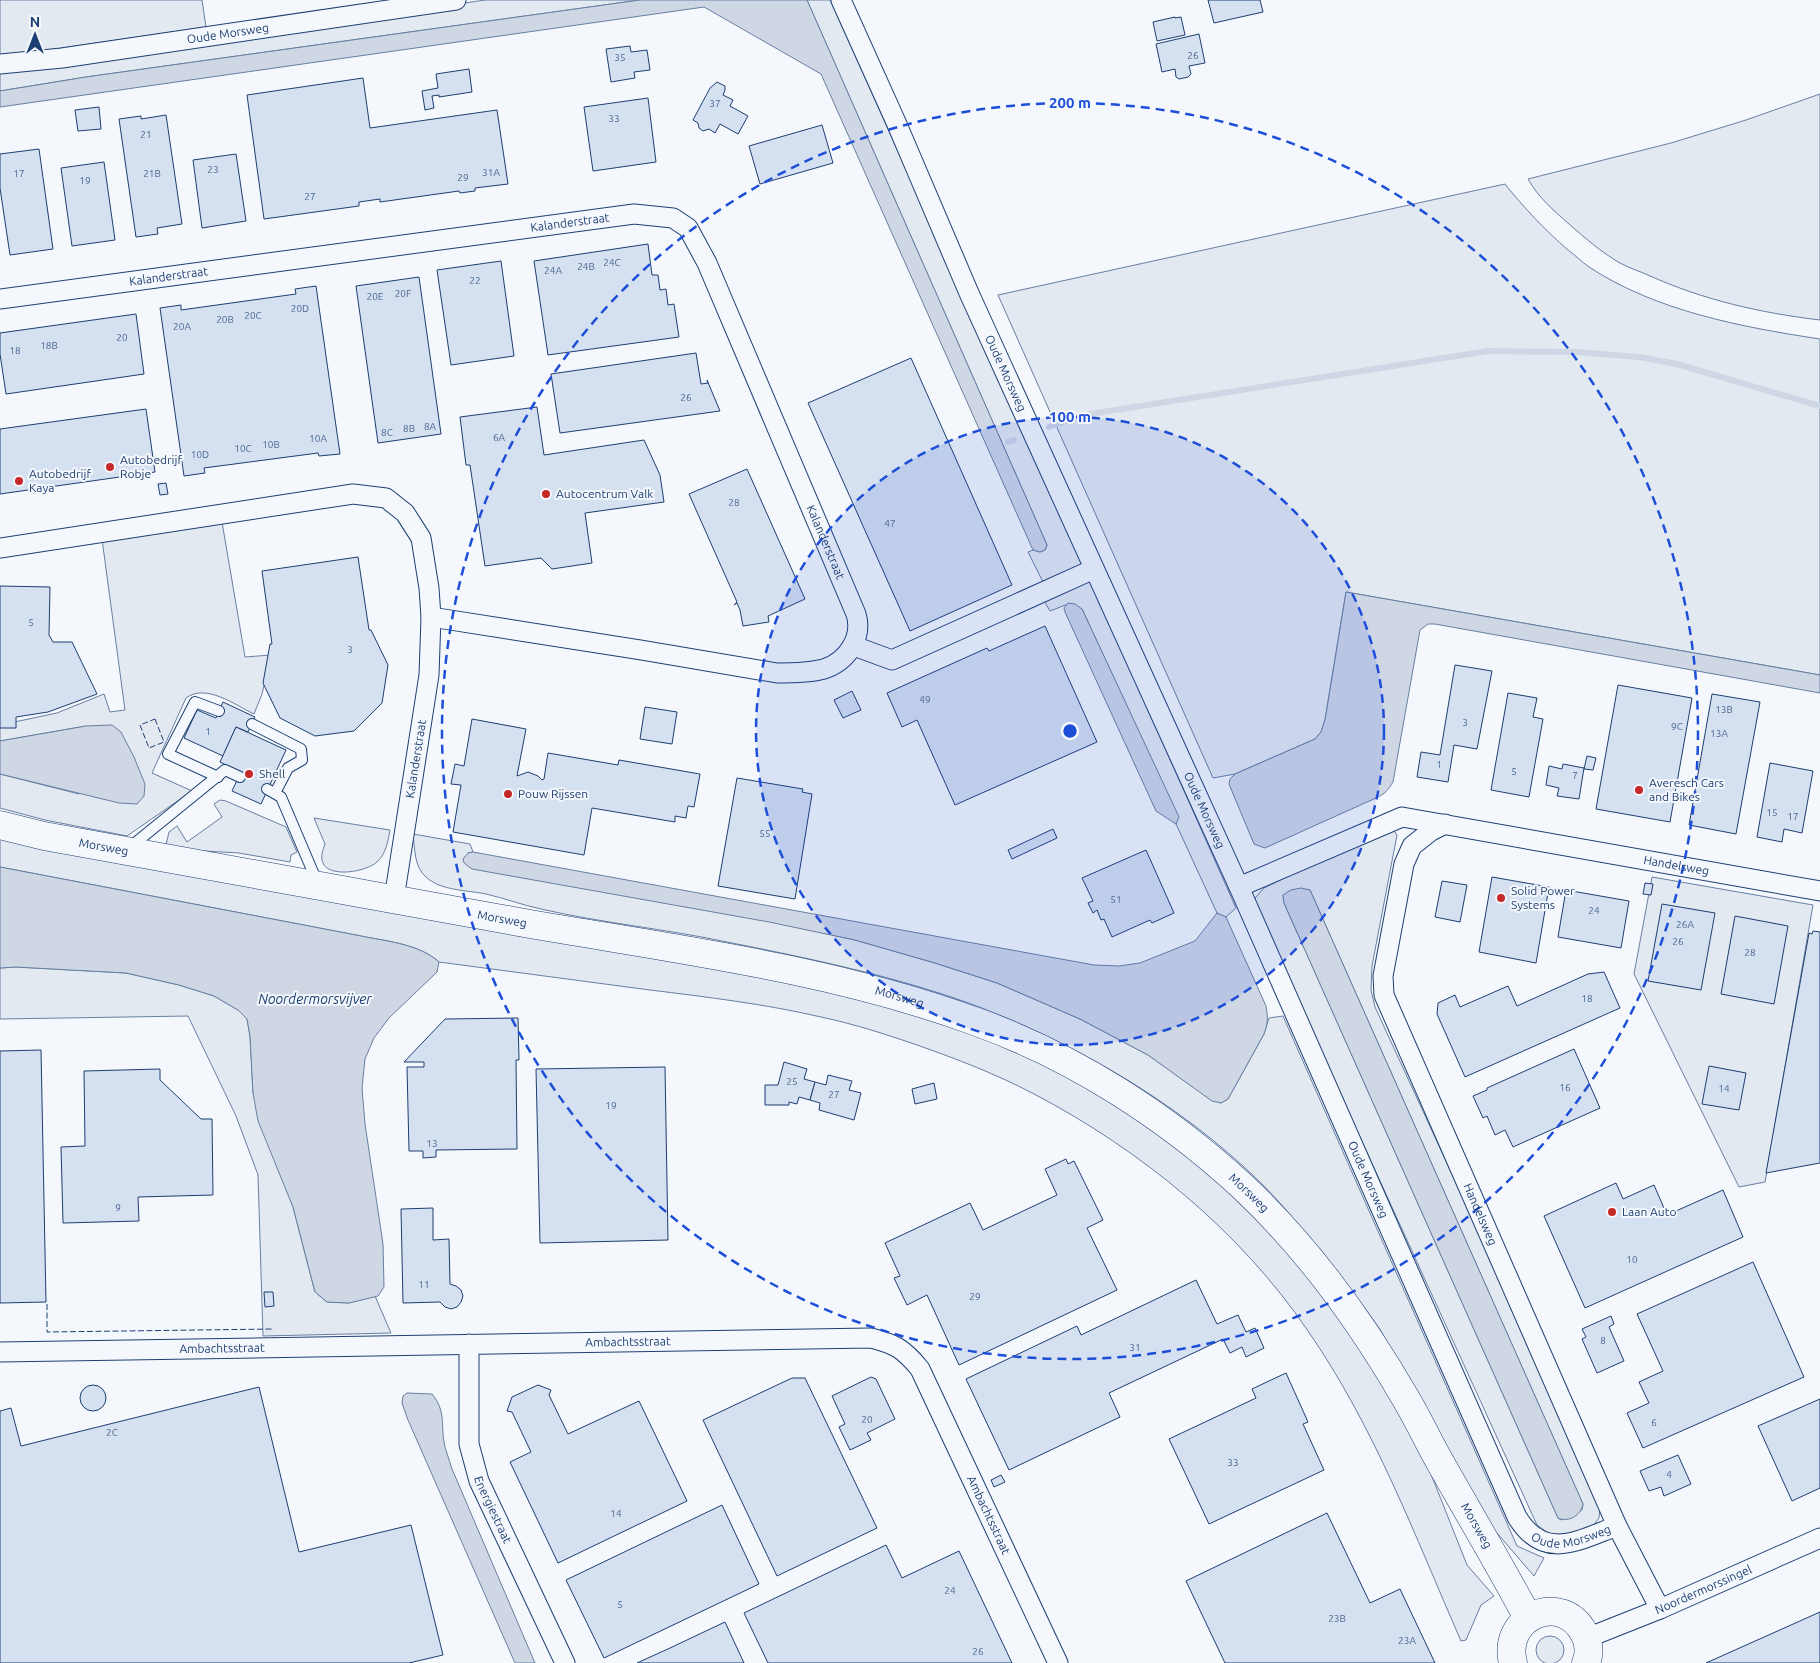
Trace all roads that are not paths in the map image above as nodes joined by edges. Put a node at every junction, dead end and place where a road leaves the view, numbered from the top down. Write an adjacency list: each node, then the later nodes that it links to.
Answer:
1 (456, 0): 3 (street, Oude Morsweg)
2 (841, 0): 6 (street, Oude Morsweg)
3 (0, 64)
4 (0, 300): 8 (street, Kalanderstraat)
5 (0, 548): 7 (street, Kalanderstraat)
6 (1094, 569): 8 (street); 17 (street, Oude Morsweg)
7 (431, 617): 8 (street); 19 (street, Kalanderstraat)
8 (854, 646)
9 (218, 711): 11 (lane)
10 (252, 724): 16 (lane)
11 (218, 777): 12 (lane); 15 (lane)
12 (240, 777)
13 (1445, 824): 17 (street, Handelsweg); 18 (street, Handelsweg); 22 (street, Handelsweg)
14 (0, 825): 15 (main road, Morsweg)
15 (126, 851): 16 (main road, Morsweg)
16 (320, 887): 19 (main road, Morsweg)
17 (1239, 888): 22 (street, Oude Morsweg)
18 (1820, 891)
19 (394, 899): 25 (main road, Morsweg)
20 (469, 1344): 21 (street, Ambachtsstraat); 27 (street, Energiestraat); 28 (street, Ambachtsstraat)
21 (0, 1352)
22 (1617, 1526): 24 (street, Handelsweg)
23 (1820, 1538): 24 (street, Noordermorssingel)
24 (1660, 1610): 26 (street, Noordermorssingel)
25 (1528, 1618): 26 (main road); 29 (main road)
26 (1586, 1650)
27 (564, 1663)
28 (1058, 1663)
29 (1513, 1663)

